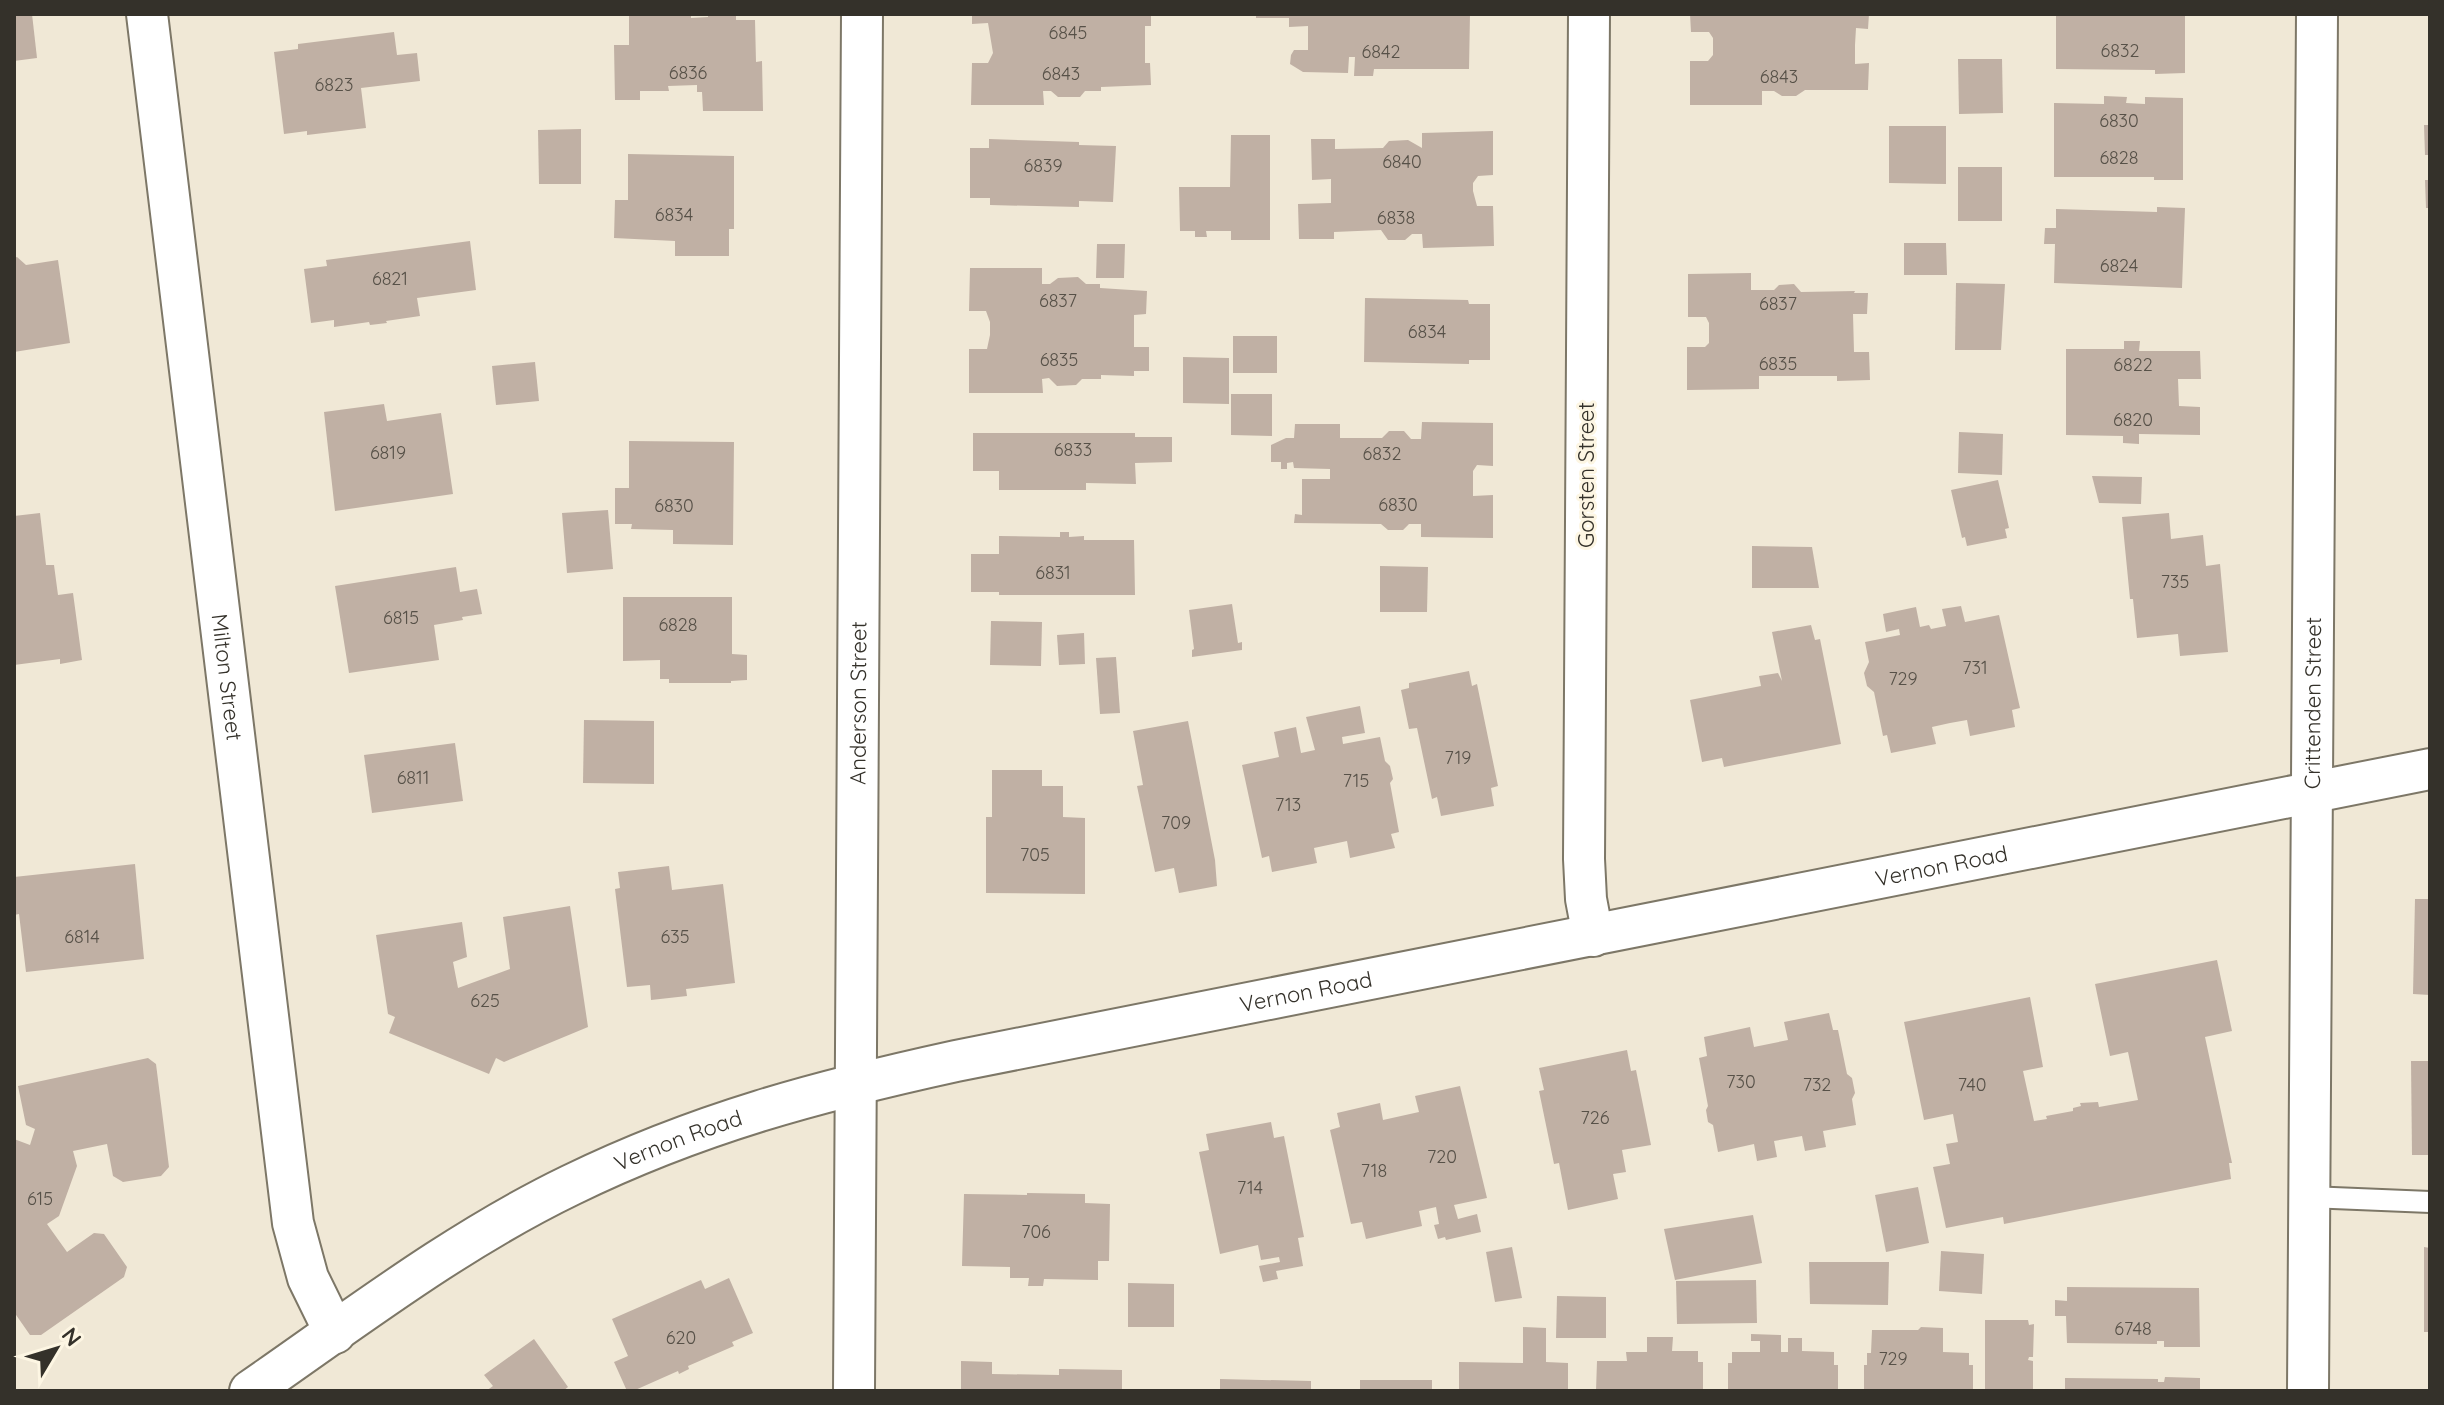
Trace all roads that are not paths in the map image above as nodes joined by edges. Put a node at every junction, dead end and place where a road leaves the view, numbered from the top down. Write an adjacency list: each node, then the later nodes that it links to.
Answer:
1 (147, 14): 11 (street, Milton Street)
2 (862, 14): 8 (street, Anderson Street)
3 (1589, 14): 7 (street, Gorsten Street)
4 (2317, 14): 6 (street, Crittenden Street)
5 (2430, 769): 6 (street, Vernon Road)
6 (2312, 792): 7 (street, Vernon Road); 9 (street, Crittenden Street)
7 (1593, 936): 8 (street, Vernon Road)
8 (856, 1083): 11 (street, Vernon Road); 13 (street, Anderson Street)
9 (2309, 1197): 10 (lane); 14 (street, Crittenden Street)
10 (2430, 1202)
11 (335, 1333): 12 (street, Vernon Road)
12 (250, 1391)
13 (854, 1391)
14 (2308, 1391)

